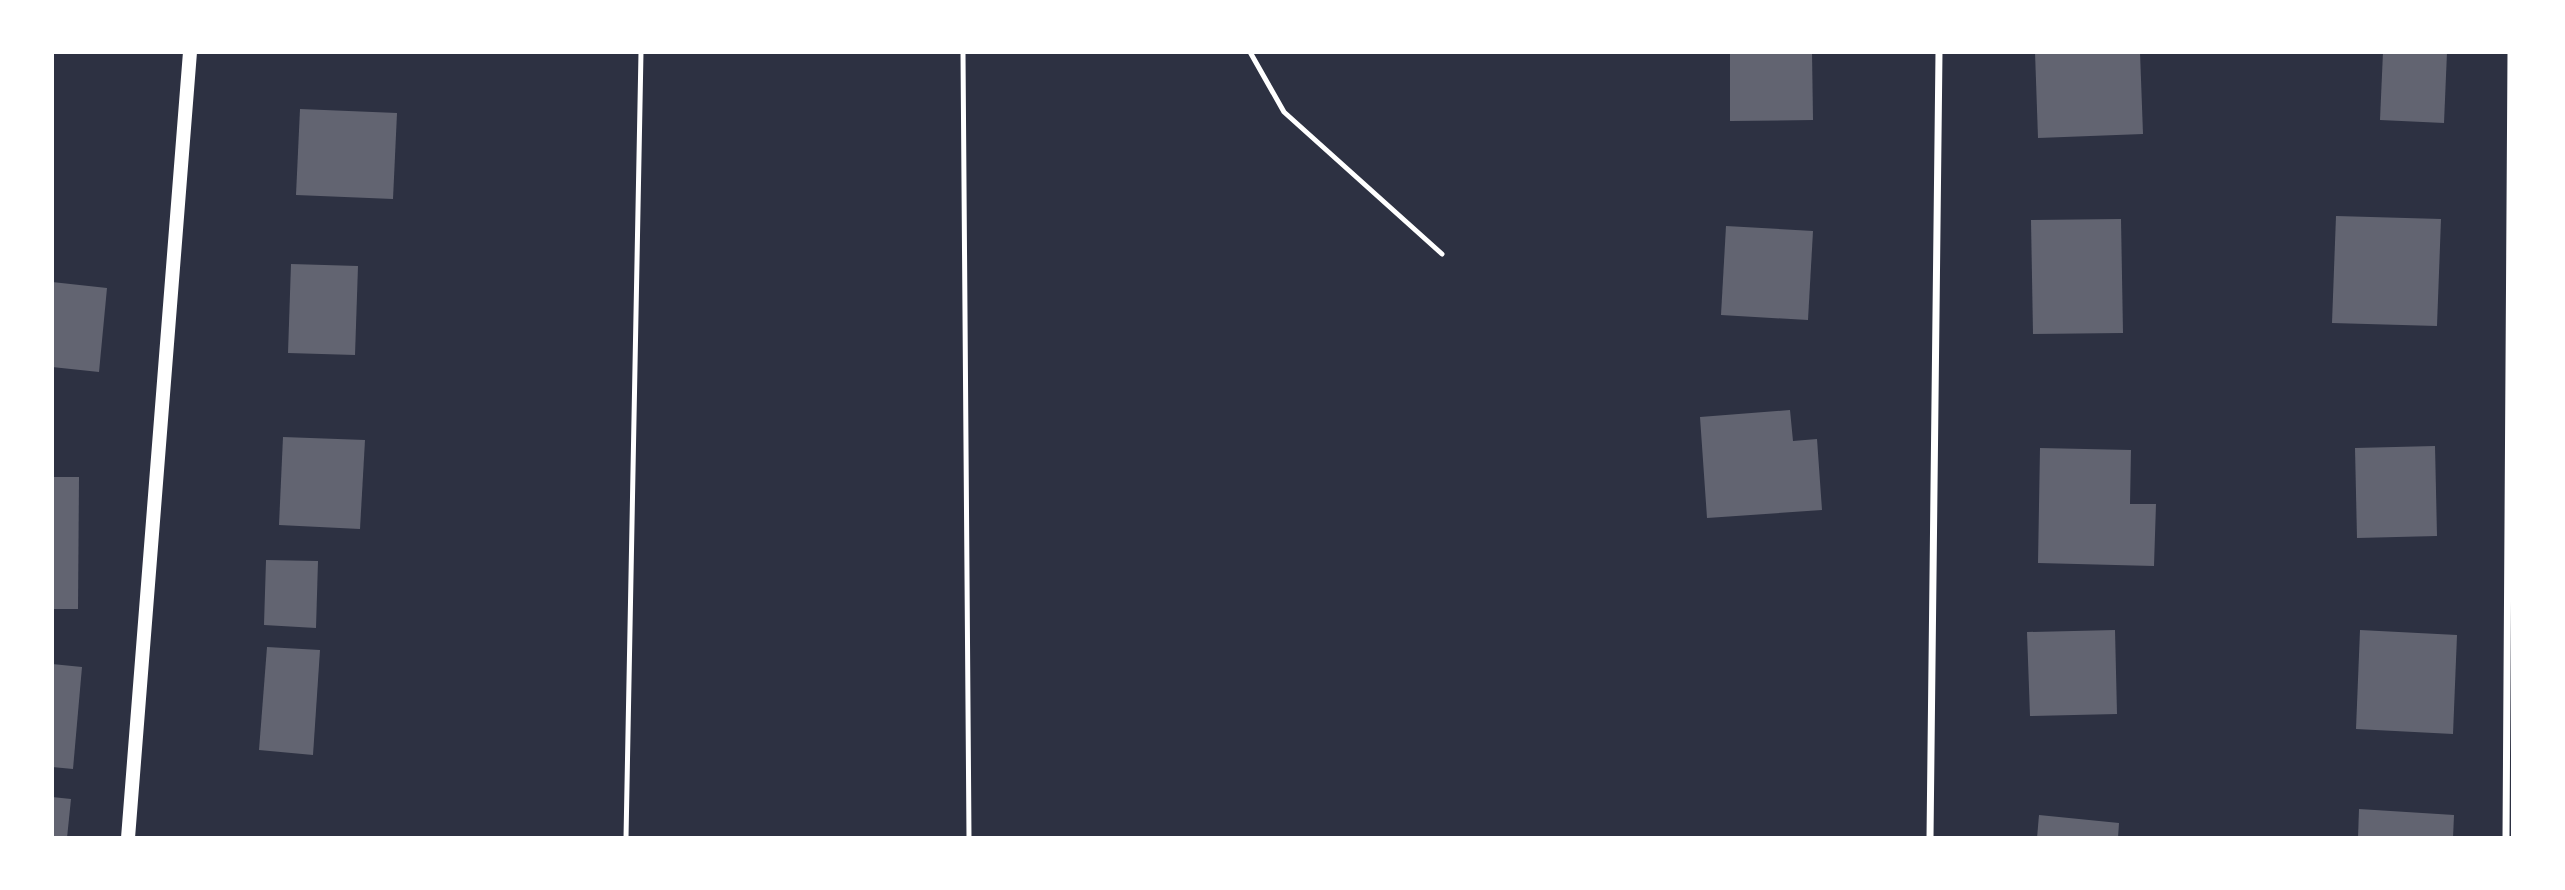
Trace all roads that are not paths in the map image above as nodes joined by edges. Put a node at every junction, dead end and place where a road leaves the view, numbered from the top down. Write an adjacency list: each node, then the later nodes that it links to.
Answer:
1 (190, 52): 8 (main road)
2 (641, 52): 9 (lane)
3 (963, 52): 10 (lane)
4 (1250, 52): 7 (lane)
5 (1939, 52): 11 (street)
6 (2511, 52): 12 (street)
7 (1442, 254)
8 (128, 838)
9 (626, 838)
10 (970, 838)
11 (1930, 838)
12 (2506, 838)

